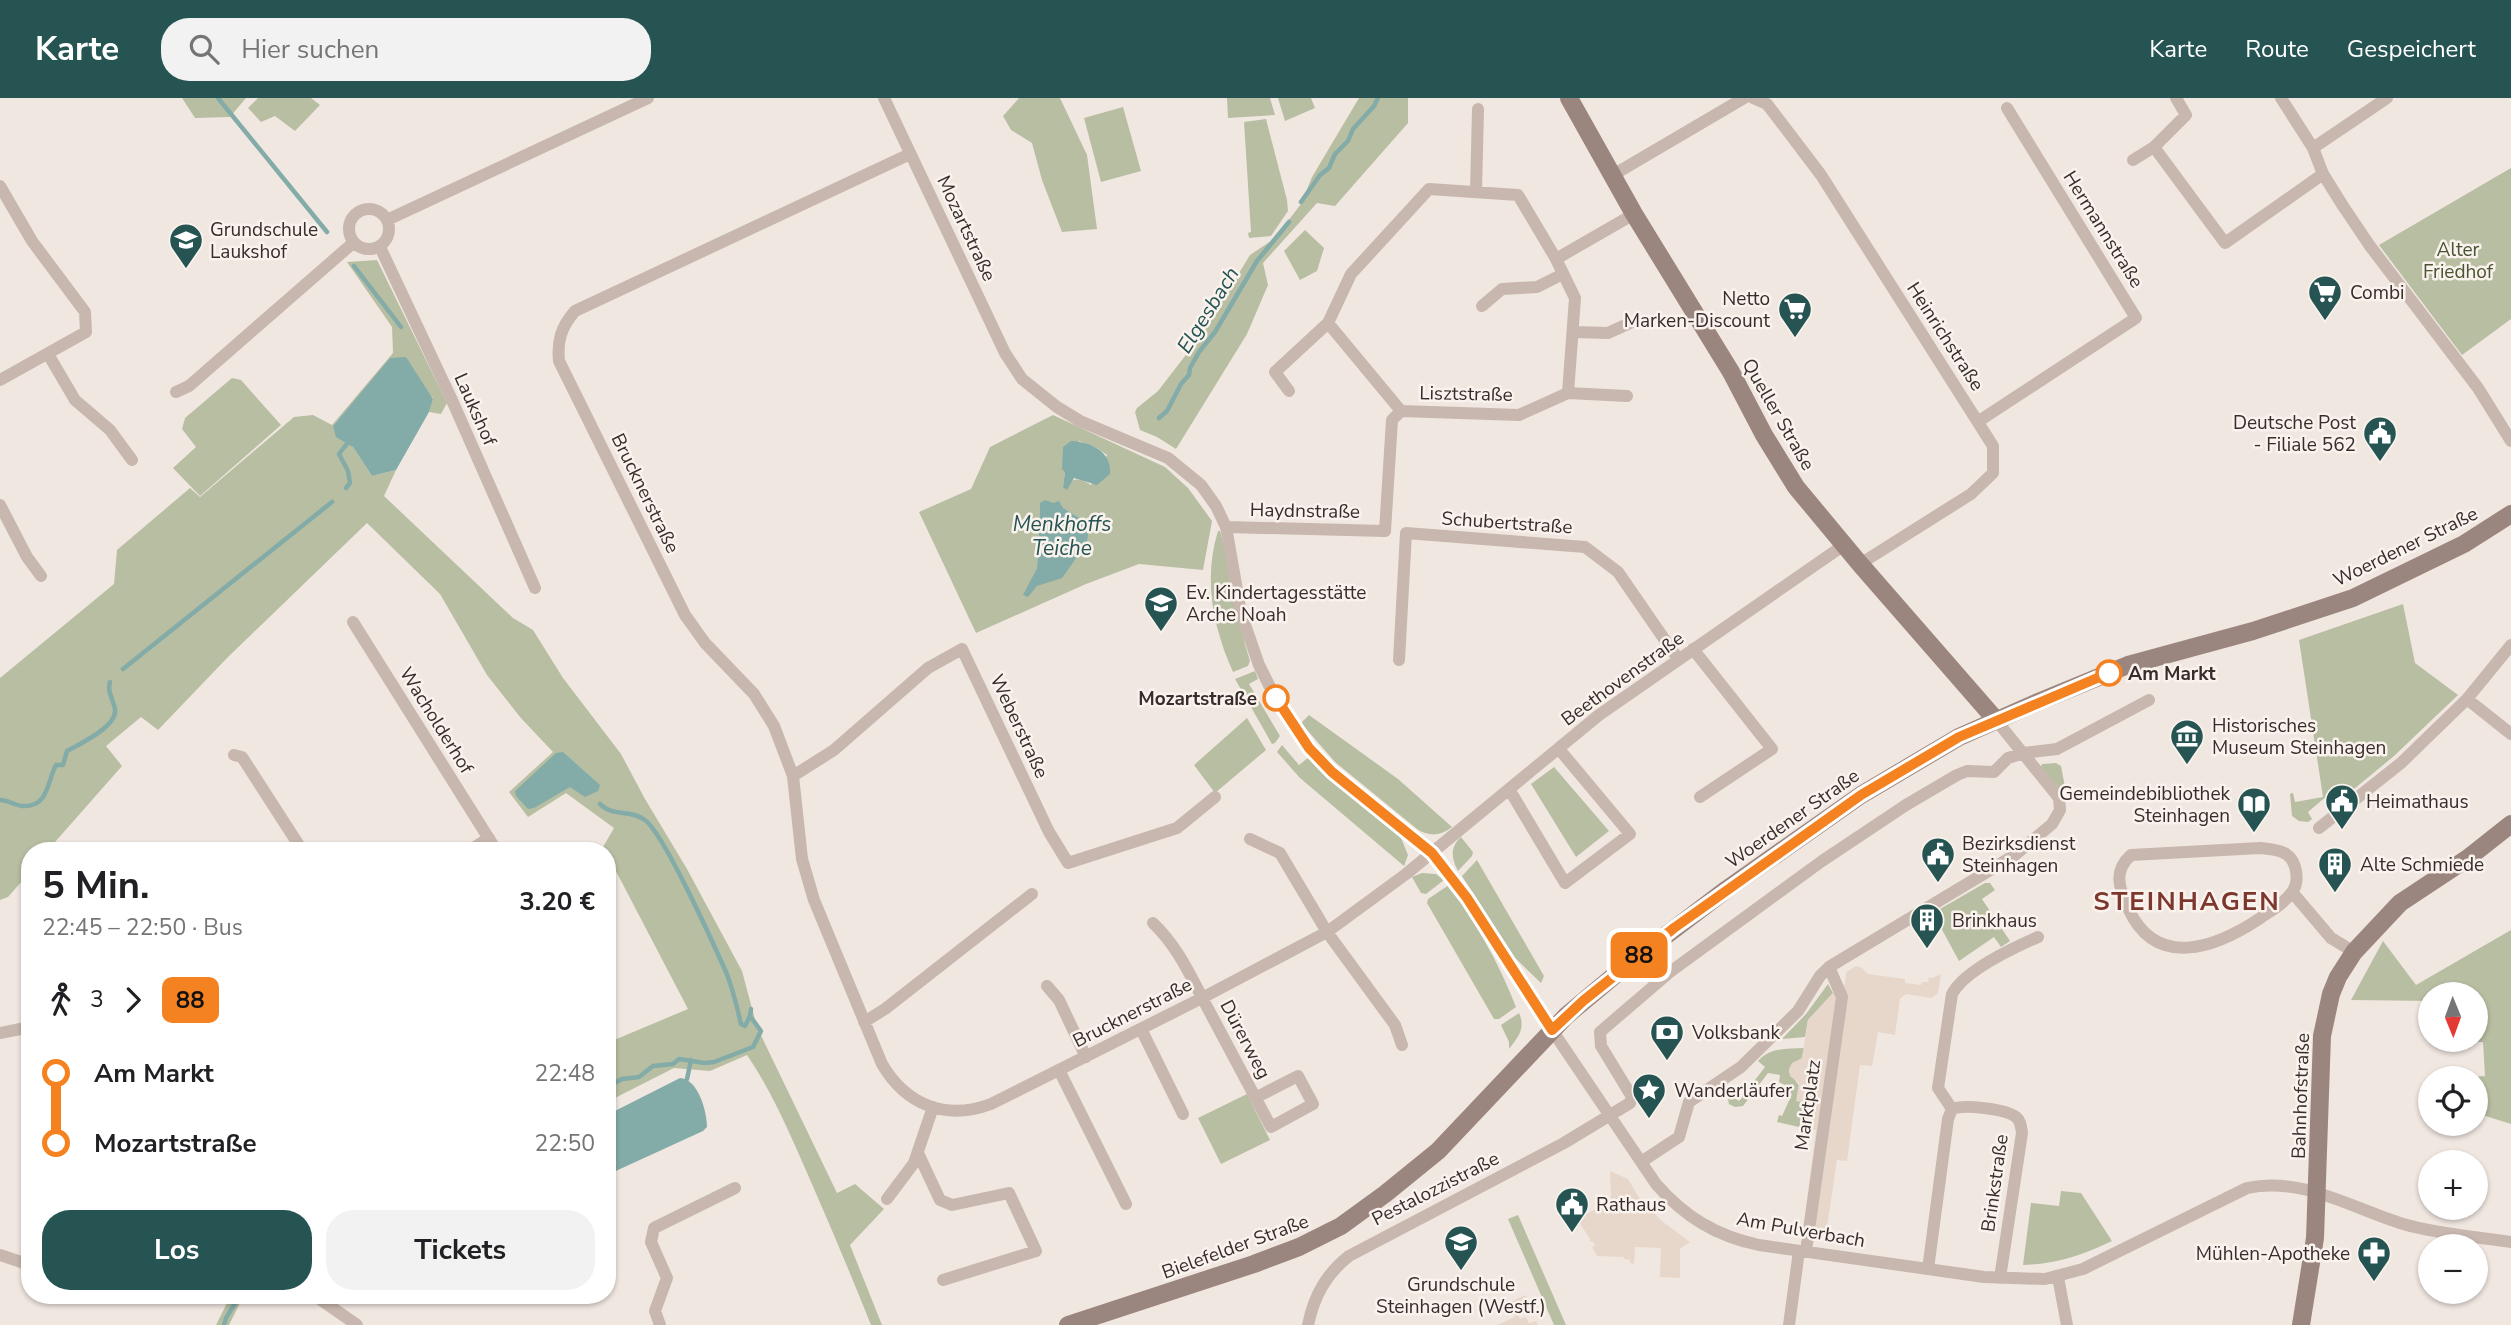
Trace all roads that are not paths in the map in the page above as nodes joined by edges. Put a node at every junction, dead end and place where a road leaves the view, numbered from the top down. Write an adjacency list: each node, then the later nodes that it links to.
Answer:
1 (649, 98): 20 (street)
2 (884, 98): 13 (street, Mozartstraße)
3 (1569, 98): 16 (main road, Queller Straße)
4 (1744, 98): 16 (street)
5 (1753, 98): 36 (street, Heinrichstraße)
6 (2176, 98): 11 (street)
7 (2281, 98): 12 (street)
8 (2387, 98): 12 (street)
9 (2007, 108): 36 (street, Hermannstraße)
10 (1478, 109): 18 (street)
11 (2154, 147): 14 (street); 15 (street)
12 (2313, 148): 15 (street)
13 (910, 154): 41 (street, Mozartstraße); 58 (street, Brucknerstraße)
14 (2133, 160)
15 (2323, 174): 37 (street)
16 (1613, 175): 19 (main road, Queller Straße)
17 (0, 186): 29 (street)
18 (1476, 192): 23 (street); 26 (street)
19 (1634, 214): 23 (street); 42 (main road, Queller Straße)
20 (387, 220): 21 (street); 22 (street)
21 (353, 243): 22 (street); 32 (street)
22 (380, 247): 45 (street, Laukshof)
23 (1556, 259): 24 (street)
24 (1563, 274): 25 (street); 28 (street)
25 (1482, 306)
26 (1328, 323): 31 (street); 35 (street)
27 (1630, 323): 28 (street)
28 (1573, 332): 33 (street)
29 (48, 354): 30 (street); 38 (street)
30 (0, 380)
31 (1289, 391)
32 (176, 392)
33 (1568, 393): 34 (street, Lisztstraße); 35 (street, Lisztstraße)
34 (1627, 396)
35 (1401, 411): 41 (street, Haydnstraße)
36 (1979, 421): 43 (street, Heinrichstraße)
37 (2511, 441)
38 (132, 460)
39 (0, 505): 44 (street)
40 (2511, 514): 53 (main road, Woerdener Straße)
41 (1226, 527): 69 (street, Mozartstraße)
42 (1843, 545): 43 (main road, Queller Straße); 48 (street, Beethovenstraße)
43 (1860, 564): 53 (main road, Queller Straße)
44 (41, 576)
45 (535, 588)
46 (354, 622): 64 (street, Wacholderhof)
47 (2511, 645): 51 (street)
48 (1693, 649): 49 (street, Beethovenstraße); 61 (street)
49 (1678, 659): 50 (street, Schubertstraße); 55 (street, Beethovenstraße)
50 (1399, 660)
51 (2467, 699): 54 (street); 63 (street)
52 (2149, 700): 56 (street)
53 (1996, 720): 56 (street); 82 (main road, Woerdener Straße)
54 (2511, 734)
55 (1559, 749): 59 (street, Beethovenstraße); 59 (street)
56 (2024, 753): 76 (street); 91 (street)
57 (234, 755): 66 (street)
58 (793, 776): 60 (street, Weberstraße); 79 (street, Brucknerstraße)
59 (1508, 789): 69 (street, Beethovenstraße)
60 (1215, 797)
61 (1700, 797)
62 (2511, 824): 75 (main road, Bahnhofstraße)
63 (2319, 828)
64 (489, 838): 67 (street); 68 (street, Wacholderhof)
65 (1250, 839): 73 (street)
66 (297, 842)
67 (483, 842)
68 (491, 842)
69 (1432, 853): 73 (street, Brucknerstraße); 82 (street, Mozartstraße)
70 (2292, 892): 70 (street); 75 (street)
71 (1032, 894): 79 (street)
72 (1153, 923): 78 (street, Dürerweg)
73 (1327, 932): 78 (street, Brucknerstraße); 84 (street)
74 (2038, 937): 89 (street)
75 (2354, 952): 95 (main road, Bahnhofstraße)
76 (1829, 967): 93 (street); 99 (street, Marktplatz)
77 (1047, 986): 85 (street)
78 (1202, 998): 81 (street, Brucknerstraße); 87 (street, Dürerweg)
79 (864, 1022): 88 (street, Brucknerstraße)
80 (21, 1029): 83 (street)
81 (1141, 1029): 85 (street, Brucknerstraße); 90 (street)
82 (1552, 1030): 91 (street, Am Pulverbach); 109 (main road, Bielefelder Straße)
83 (0, 1033)
84 (1402, 1045)
85 (1086, 1057): 86 (street, Brucknerstraße)
86 (1059, 1070): 88 (street, Brucknerstraße); 97 (street)
87 (1255, 1098): 87 (street, Dürerweg)
88 (933, 1107): 92 (street)
89 (1952, 1110): 102 (street); 104 (street, Brinkstraße)
90 (1182, 1114)
91 (1610, 1115): 93 (street, Am Pulverbach); 110 (street, Pestalozzistraße)
92 (918, 1153): 96 (street); 105 (street)
93 (1640, 1161): 99 (street, Am Pulverbach)
94 (735, 1188): 108 (street)
95 (2318, 1193): 98 (street, Am Pulverbach); 103 (street, Am Pulverbach); 113 (main road, Bahnhofstraße)
96 (887, 1199)
97 (1126, 1204)
98 (2511, 1242)
99 (1802, 1251): 102 (street, Am Pulverbach); 111 (street, Marktplatz)
100 (0, 1255): 101 (street)
101 (21, 1262)
102 (1928, 1269): 104 (street, Am Pulverbach)
103 (2059, 1277): 104 (street, Am Pulverbach); 112 (street)
104 (2000, 1279)
105 (943, 1280)
106 (327, 1304): 107 (street)
107 (357, 1325)
108 (660, 1325)
109 (1068, 1325)
110 (1308, 1325)
111 (1789, 1325)
112 (2067, 1325)
113 (2301, 1325)

